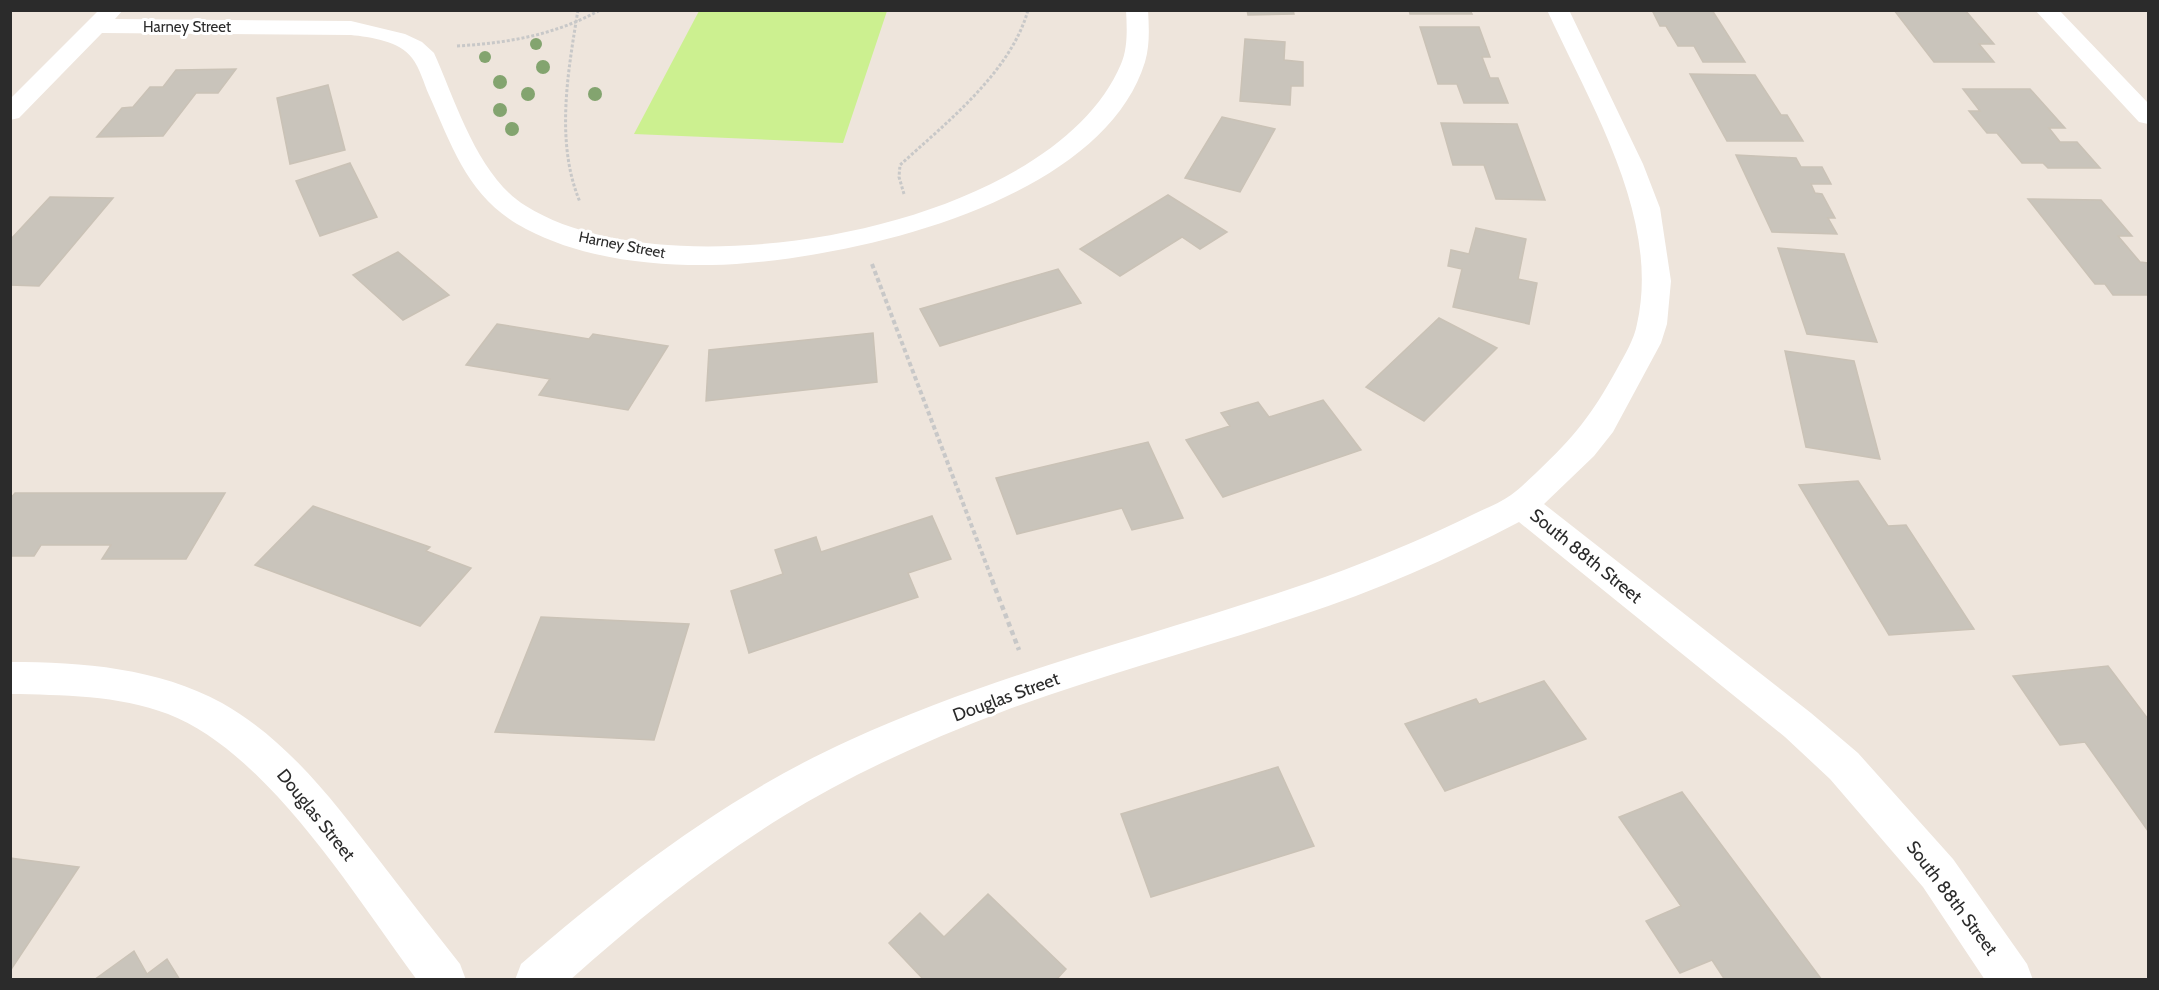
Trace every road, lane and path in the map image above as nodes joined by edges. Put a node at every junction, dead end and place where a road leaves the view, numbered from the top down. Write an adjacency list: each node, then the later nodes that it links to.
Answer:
1 (578, 10): 8 (path)
2 (600, 10): 8 (path)
3 (1028, 10): 12 (path)
4 (1137, 10): 7 (street, Harney Street)
5 (1558, 10): 15 (street, South 88th Street)
6 (2046, 10): 11 (street)
7 (104, 18): 10 (street)
8 (576, 23): 9 (path); 13 (path)
9 (454, 46)
10 (10, 113)
11 (2148, 117)
12 (901, 200)
13 (582, 207)
14 (869, 258): 16 (path)
15 (1522, 505): 19 (street, Douglas Street); 20 (street, South 88th Street)
16 (1022, 658)
17 (10, 678): 18 (street, Douglas Street)
18 (444, 980)
19 (537, 980)
20 (2011, 980)

